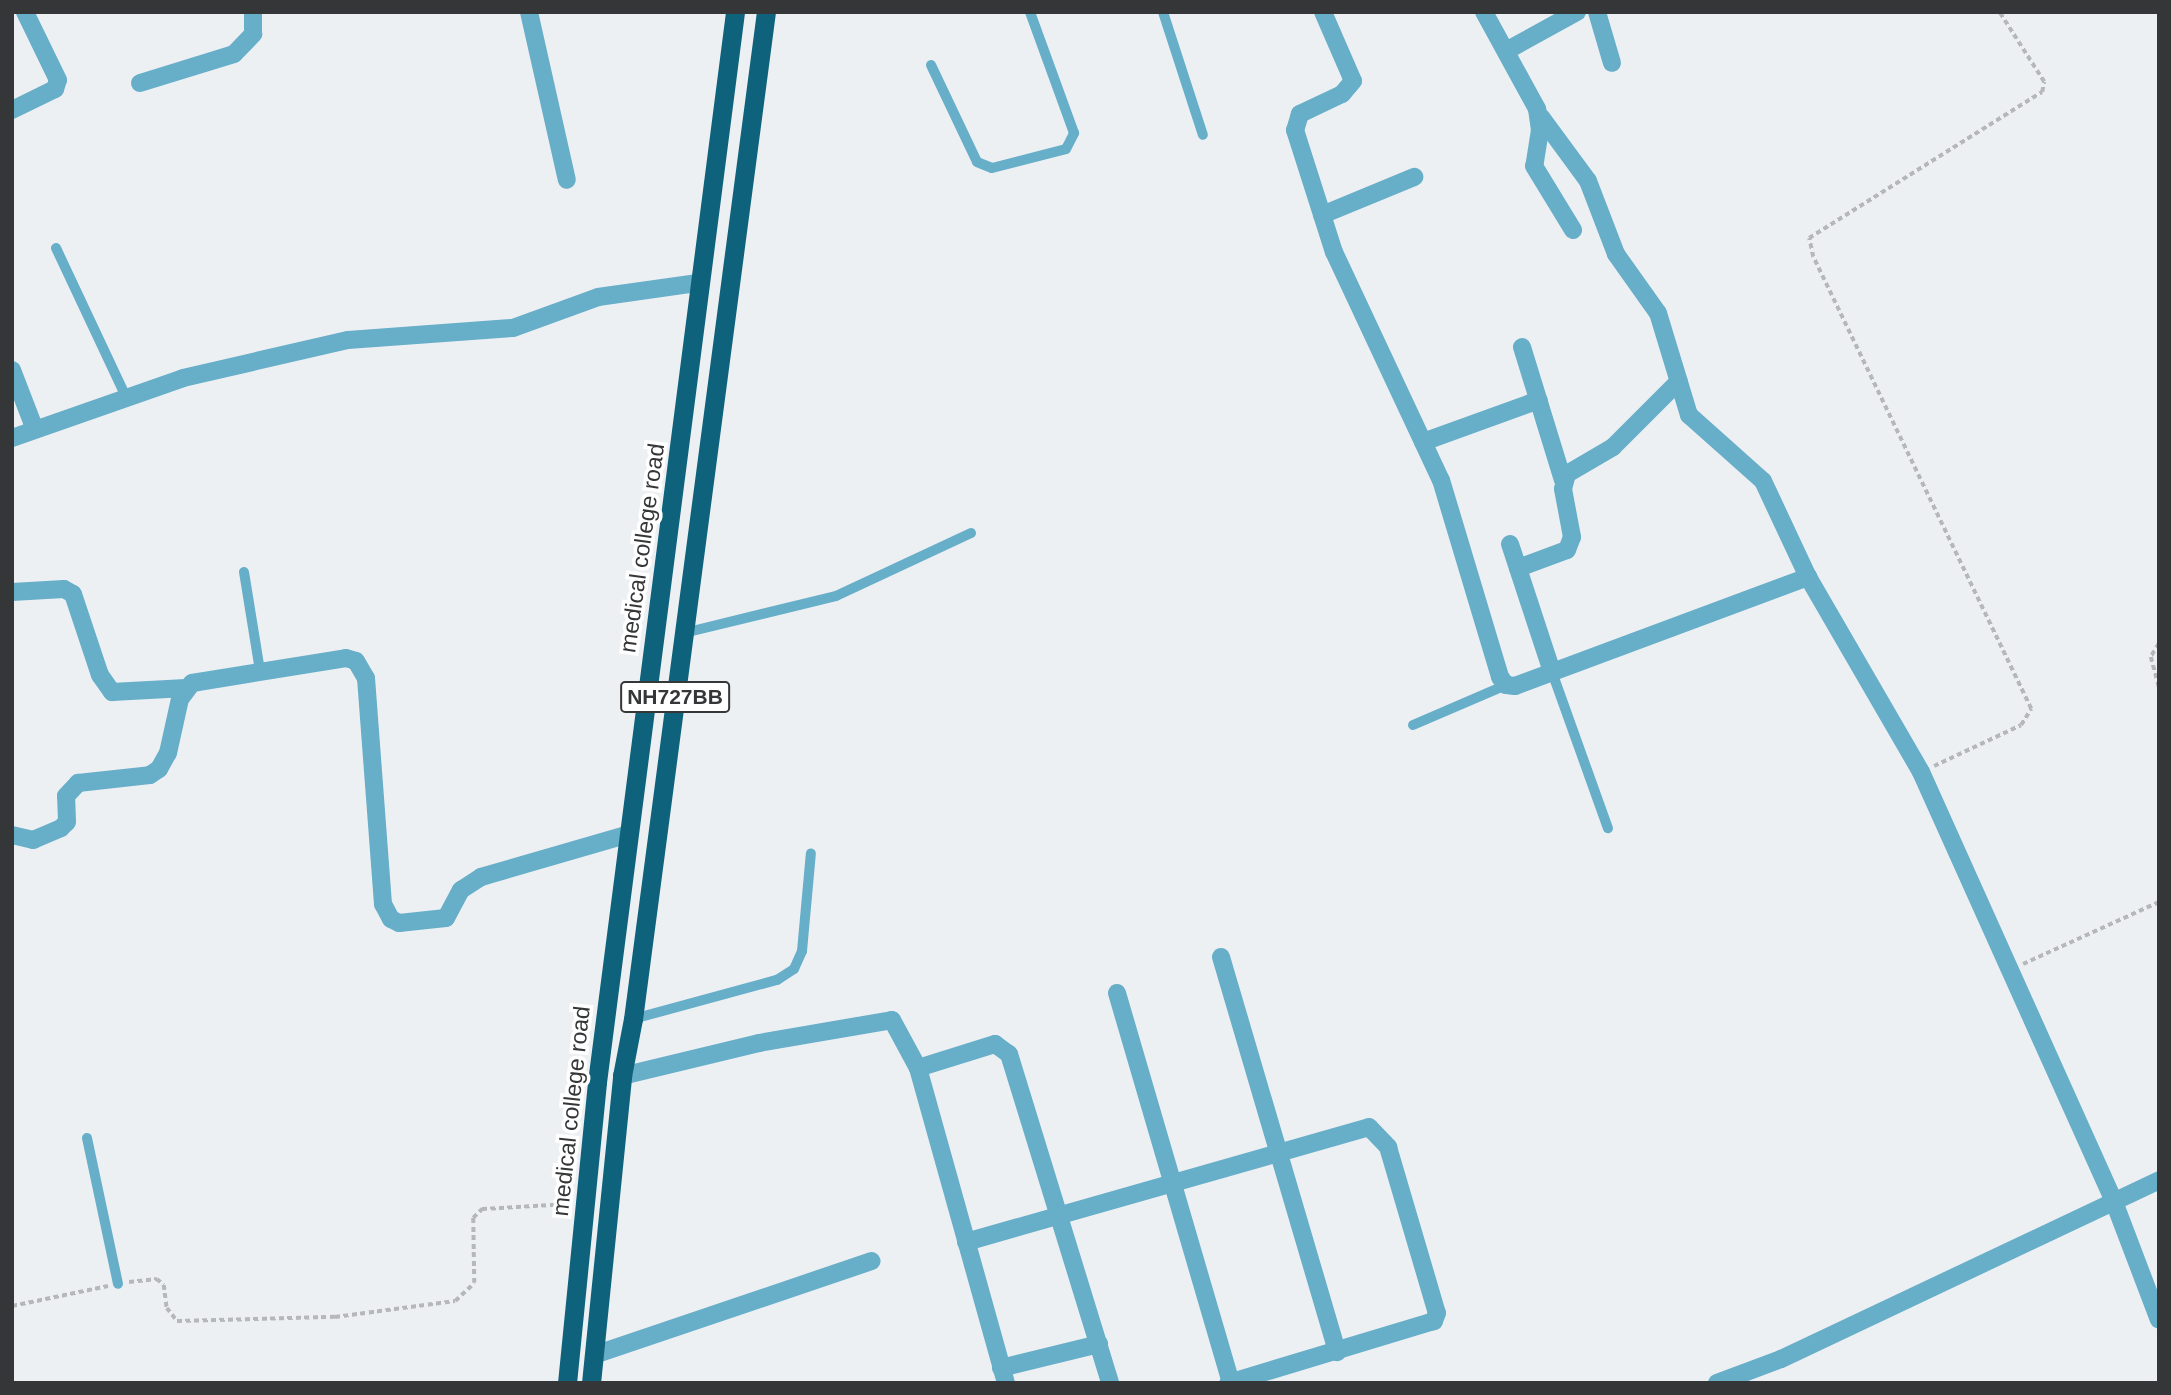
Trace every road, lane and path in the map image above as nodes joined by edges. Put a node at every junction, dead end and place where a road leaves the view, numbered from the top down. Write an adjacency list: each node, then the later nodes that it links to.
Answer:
1 (25, 12): 17 (street)
2 (254, 12): 16 (street)
3 (529, 12): 21 (street)
4 (735, 12): 25 (highway, medical college road / NH727BB)
5 (766, 12): 41 (highway, NH727BB)
6 (1030, 12): 15 (lane)
7 (1163, 12): 19 (lane)
8 (1323, 12): 22 (street)
9 (1484, 12): 13 (street)
10 (1577, 12): 13 (street)
11 (1597, 12): 14 (street)
12 (1999, 12): 49 (path)
13 (1506, 51): 18 (street)
14 (1612, 63)
15 (931, 65)
16 (140, 83)
17 (12, 110)
18 (1541, 117): 23 (street); 28 (street)
19 (1203, 135)
20 (1414, 177): 22 (street)
21 (566, 180)
22 (1322, 215): 33 (street)
23 (1573, 230)
24 (56, 248): 29 (lane)
25 (698, 283): 29 (street); 51 (highway, medical college road / NH727BB)
26 (1522, 347): 30 (street)
27 (12, 370): 31 (street)
28 (1679, 381): 34 (street); 39 (street)
29 (126, 397): 31 (street)
30 (1539, 400): 33 (street); 34 (street)
31 (34, 427): 32 (street)
32 (12, 438)
33 (1423, 442): 45 (street)
34 (1563, 480): 37 (street)
35 (971, 533): 41 (lane)
36 (1510, 544): 37 (street)
37 (1518, 568): 44 (street)
38 (244, 572): 43 (lane)
39 (1808, 578): 44 (street); 49 (street)
40 (12, 592): 47 (street)
41 (684, 634): 58 (highway, NH727BB)
42 (2159, 644): 46 (path)
43 (260, 671): 47 (street); 51 (street)
44 (1552, 672): 45 (street); 50 (lane)
45 (1506, 685): 48 (lane)
46 (2159, 687)
47 (186, 688): 52 (street)
48 (1413, 725)
49 (1921, 772): 56 (street)
50 (1608, 828)
51 (629, 834): 62 (highway, medical college road / NH727BB)
52 (12, 835)
53 (811, 853): 58 (lane)
54 (2159, 902): 56 (path)
55 (1221, 957): 64 (street)
56 (2012, 969): 67 (street)
57 (1117, 993): 66 (street)
58 (633, 1019): 60 (highway, NH727BB)
59 (918, 1068): 60 (street); 69 (street); 70 (street)
60 (622, 1076): 61 (highway, NH727BB)
61 (616, 1127): 62 (highway); 77 (highway, NH727BB)
62 (592, 1129): 68 (highway, medical college road / NH727BB)
63 (87, 1138): 72 (lane)
64 (1277, 1151): 66 (street); 76 (street); 76 (street)
65 (2159, 1180): 67 (street)
66 (1171, 1183): 69 (street); 79 (street)
67 (2113, 1199): 74 (street); 83 (street)
68 (585, 1203): 72 (path); 80 (highway, medical college road / NH727BB)
69 (1058, 1216): 70 (street); 75 (street)
70 (966, 1241): 78 (street)
71 (871, 1261): 77 (street)
72 (118, 1284): 73 (path)
73 (12, 1306)
74 (2159, 1320)
75 (1099, 1344): 78 (street); 82 (street)
76 (1337, 1352): 79 (street)
77 (594, 1355): 81 (highway, NH727BB)
78 (1003, 1375)
79 (1230, 1382)
80 (567, 1383)
81 (591, 1383)
82 (1110, 1383)
83 (1717, 1383)

